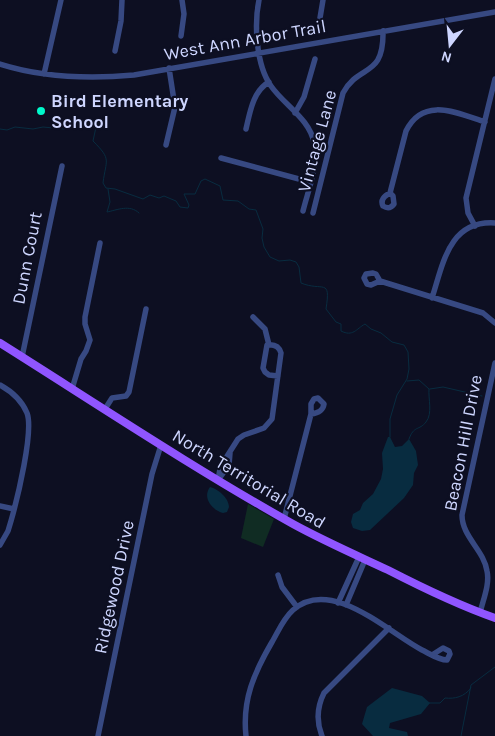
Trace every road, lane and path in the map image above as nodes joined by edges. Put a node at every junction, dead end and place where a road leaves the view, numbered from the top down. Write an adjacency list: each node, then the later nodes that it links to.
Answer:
1 (61, 0): 15 (street)
2 (122, 0): 10 (street)
3 (182, 0): 9 (street)
4 (259, 0): 11 (street)
5 (323, 0): 7 (street)
6 (495, 12): 8 (street, West Ann Arbor Trail)
7 (320, 18)
8 (383, 32): 11 (street, West Ann Arbor Trail); 27 (street, Vintage Lane)
9 (181, 36)
10 (115, 51)
11 (260, 53): 14 (street, West Ann Arbor Trail); 17 (street)
12 (315, 59): 18 (street)
13 (0, 64): 15 (street, West Ann Arbor Trail)
14 (169, 68): 15 (street, West Ann Arbor Trail); 21 (street)
15 (44, 74)
16 (495, 79): 19 (street)
17 (268, 82): 18 (street); 20 (street)
18 (295, 113): 24 (street)
19 (485, 122): 25 (street); 29 (street)
20 (246, 129)
21 (166, 145)
22 (221, 158): 24 (street)
23 (62, 166): 38 (street, Dunn Court)
24 (310, 182): 26 (street)
25 (390, 193)
26 (303, 211)
27 (313, 214)
28 (495, 223): 29 (street)
29 (475, 226): 32 (street)
30 (100, 243): 42 (street)
31 (380, 281): 32 (street)
32 (432, 298): 35 (street)
33 (146, 310): 43 (street)
34 (253, 317): 37 (street)
35 (495, 323)
36 (0, 343): 38 (main road, North Territorial Road)
37 (270, 345): 40 (street); 40 (street)
38 (22, 357): 42 (main road, North Territorial Road)
39 (495, 362): 56 (street, Beacon Hill Drive)
40 (278, 376): 46 (street)
41 (0, 385): 48 (street)
42 (72, 388): 43 (main road, North Territorial Road)
43 (105, 409): 45 (main road, North Territorial Road)
44 (311, 414): 49 (street)
45 (161, 444): 46 (main road, North Territorial Road); 60 (street, Ridgewood Drive)
46 (218, 480): 49 (main road, North Territorial Road)
47 (0, 506): 48 (street)
48 (14, 510): 50 (street)
49 (284, 519): 51 (main road, North Territorial Road)
50 (0, 546)
51 (362, 558): 53 (street); 54 (street); 56 (main road, North Territorial Road)
52 (278, 575): 55 (street)
53 (338, 603): 54 (street); 55 (street)
54 (346, 605): 58 (street)
55 (297, 607): 61 (street)
56 (480, 613): 57 (main road, North Territorial Road)
57 (495, 618)
58 (390, 628): 59 (street); 62 (street)
59 (432, 655)
60 (98, 736)
61 (246, 736)
62 (322, 736)

